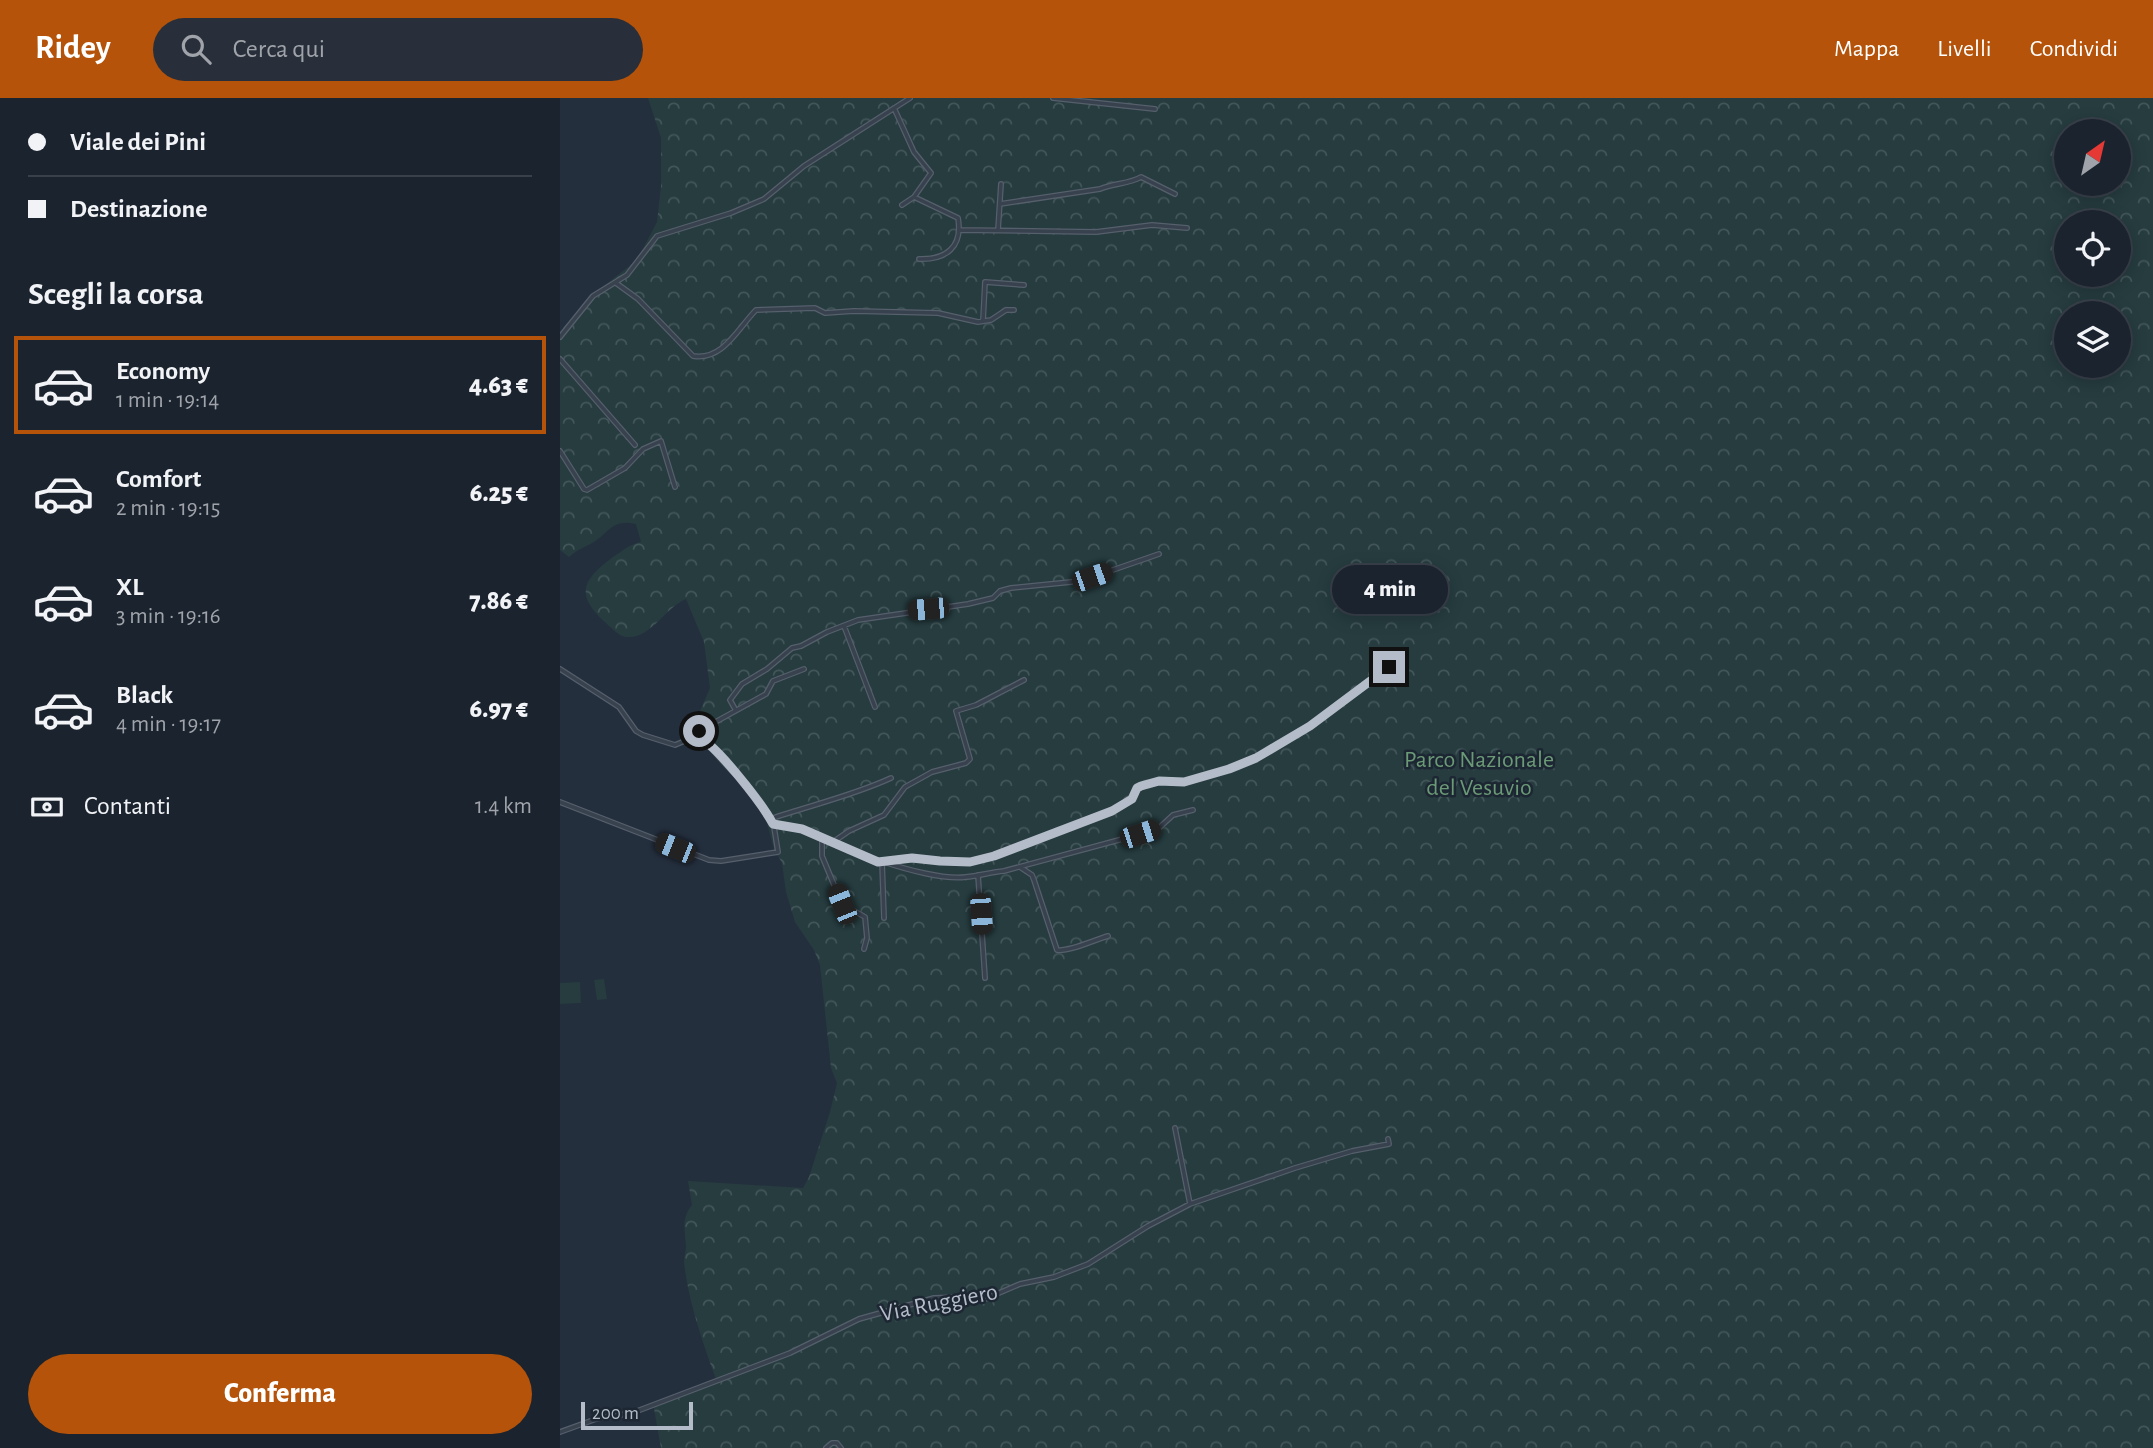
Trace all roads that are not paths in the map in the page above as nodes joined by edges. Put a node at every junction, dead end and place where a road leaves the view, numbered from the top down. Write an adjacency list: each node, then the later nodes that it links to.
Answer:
1 (910, 98): 3 (street)
2 (1054, 98): 4 (street)
3 (894, 108): 7 (street); 14 (street)
4 (1155, 109)
5 (1001, 184): 8 (street)
6 (1175, 194): 8 (street)
7 (914, 197): 9 (street); 11 (street)
8 (1000, 204): 12 (street)
9 (901, 205)
10 (1187, 229): 12 (street)
11 (959, 230): 12 (street); 13 (street)
12 (999, 230)
13 (919, 259)
14 (617, 283): 17 (street); 18 (street)
15 (1024, 285): 17 (street)
16 (1014, 310): 17 (street)
17 (983, 321)
18 (560, 337)
19 (560, 359): 20 (street)
20 (635, 445)
21 (560, 451): 22 (street)
22 (675, 487)
23 (1158, 554): 24 (street)
24 (844, 626): 29 (street); 30 (street)
25 (1389, 667): 38 (street)
26 (560, 669): 31 (street)
27 (804, 669): 30 (street)
28 (1024, 680): 37 (street)
29 (875, 707)
30 (735, 709): 31 (street)
31 (698, 737): 35 (street)
32 (891, 778): 35 (street)
33 (560, 802): 35 (street)
34 (1193, 810): 39 (street)
35 (771, 822): 36 (street)
36 (822, 837): 37 (street); 43 (street)
37 (833, 842): 38 (street)
38 (883, 862): 40 (street); 41 (street)
39 (1020, 867): 40 (street); 42 (street)
40 (978, 875): 44 (street)
41 (884, 918)
42 (1108, 936)
43 (864, 949)
44 (985, 978)
45 (1175, 1128): 47 (street)
46 (1388, 1139): 47 (street, Via Ruggiero)
47 (1190, 1204): 48 (street, Via Ruggiero)
48 (560, 1432)
49 (826, 1448): 50 (street)
50 (841, 1448)

